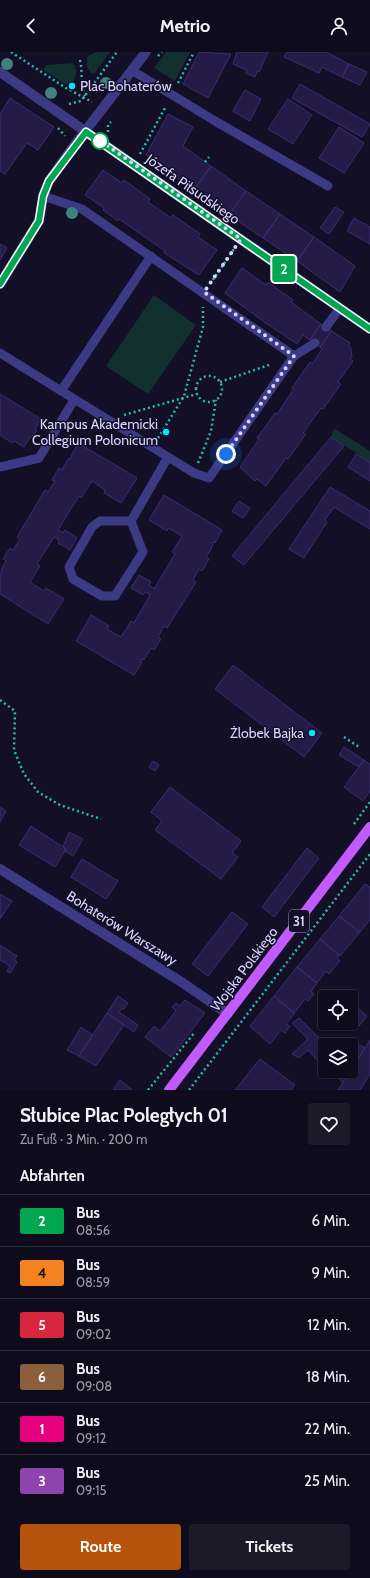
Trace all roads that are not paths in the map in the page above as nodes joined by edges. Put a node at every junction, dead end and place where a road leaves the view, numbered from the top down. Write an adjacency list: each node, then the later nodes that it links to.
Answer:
1 (146, 52): 2 (street)
2 (133, 71): 4 (street); 5 (lane)
3 (0, 72): 4 (street, Józefa Piłsudskiego)
4 (86, 132): 6 (street); 9 (street, Józefa Piłsudskiego)
5 (328, 186)
6 (43, 196): 7 (lane); 8 (street)
7 (151, 256): 14 (lane); 15 (lane)
8 (0, 284)
9 (340, 308): 10 (lane); 11 (street, Józefa Piłsudskiego)
10 (326, 327)
11 (370, 329)
12 (315, 343): 14 (lane)
13 (0, 353): 15 (lane)
14 (294, 356): 17 (lane)
15 (61, 391): 16 (lane)
16 (74, 400): 17 (lane); 18 (lane)
17 (168, 457): 19 (lane)
18 (0, 467)
19 (131, 521): 19 (lane)
20 (370, 827): 22 (main road, Wojska Polskiego / 31)
21 (0, 869): 22 (street, Bohaterów Warszawy)
22 (228, 1014): 23 (main road, Wojska Polskiego / 31)
23 (169, 1090)

